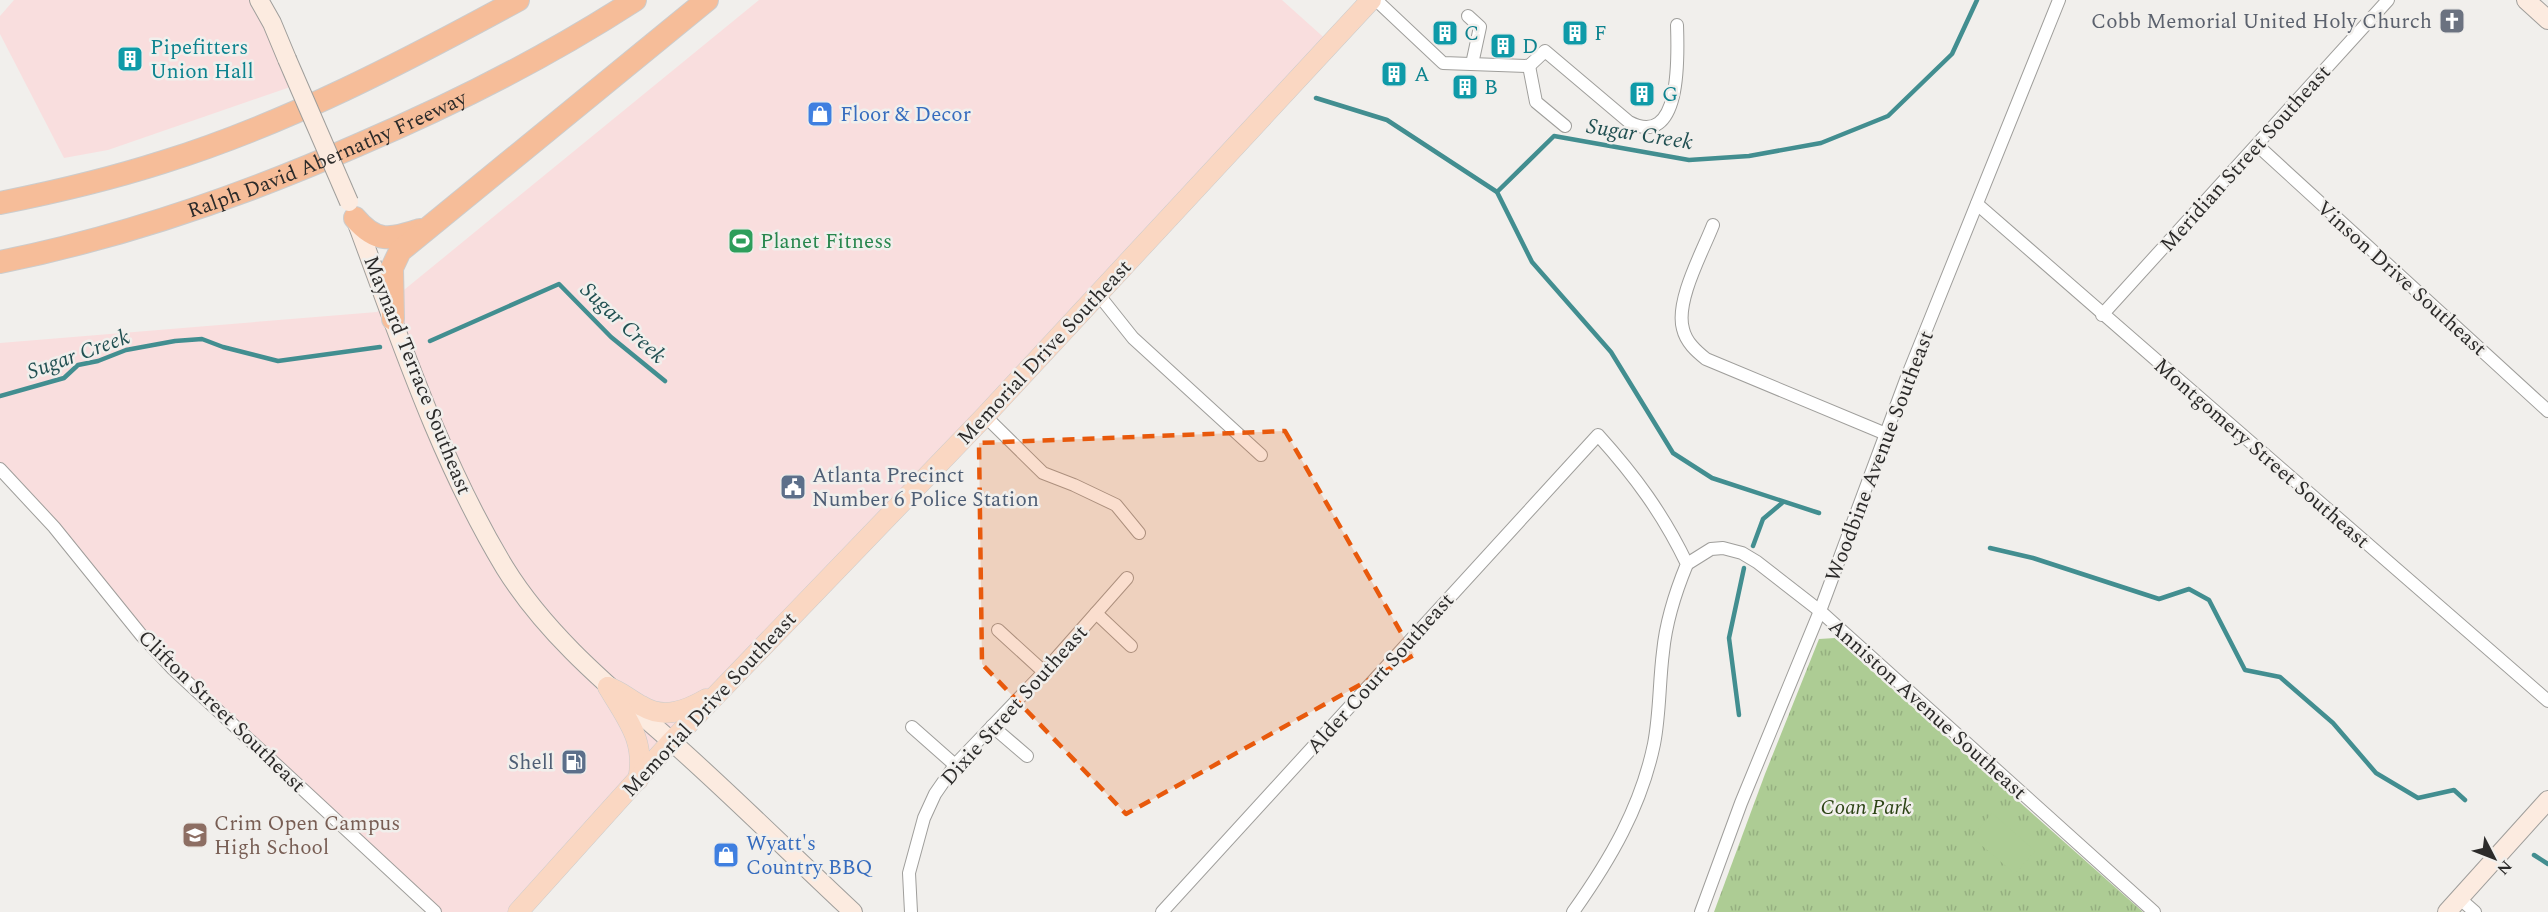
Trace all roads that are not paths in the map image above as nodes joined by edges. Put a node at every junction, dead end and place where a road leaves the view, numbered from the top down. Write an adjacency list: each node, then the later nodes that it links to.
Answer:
1 (259, 0): 13 (street, Maynard Terrace Southeast)
2 (275, 0): 13 (street)
3 (518, 0): 19 (highway)
4 (635, 0): 24 (highway, Ralph David Abernathy Freeway)
5 (707, 0): 22 (highway)
6 (1371, 0): 25 (main road, Memorial Drive Southeast)
7 (1376, 0): 15 (street)
8 (2059, 0): 20 (street, Woodbine Avenue Southeast)
9 (2388, 0): 18 (street, Meridian Street Southeast)
10 (2526, 0): 12 (street)
11 (1468, 16): 15 (street)
12 (2548, 20)
13 (272, 23): 21 (street, Maynard Terrace Southeast, bridge)
14 (1677, 25): 16 (street)
15 (1472, 64): 16 (street)
16 (1529, 66): 17 (street)
17 (1564, 126)
18 (2257, 145): 26 (street, Meridian Street Southeast); 28 (street, Vinson Drive Southeast)
19 (0, 203)
20 (1977, 204): 26 (street, Montgomery Street Southeast); 30 (street, Woodbine Avenue Southeast)
21 (352, 210): 22 (highway); 27 (street, Maynard Terrace Southeast)
22 (431, 224): 27 (highway)
23 (1713, 225): 30 (street)
24 (0, 262)
25 (1098, 294): 29 (main road, Memorial Drive Southeast); 31 (street)
26 (2102, 315): 43 (street, Montgomery Street Southeast)
27 (393, 319): 41 (street, Maynard Terrace Southeast)
28 (2548, 411)
29 (985, 416): 33 (street); 42 (main road, Memorial Drive Southeast)
30 (1886, 434): 36 (street, Woodbine Avenue Southeast)
31 (1262, 455)
32 (0, 469): 52 (street, Clifton Street Southeast)
33 (1139, 533)
34 (1687, 564): 36 (street, Anniston Avenue Southeast); 56 (street, Alder Court Southeast); 57 (street)
35 (1127, 578): 37 (street, Dixie Street Southeast)
36 (1820, 611): 58 (street, Woodbine Avenue Southeast); 59 (street, Anniston Avenue Southeast)
37 (1096, 613): 39 (street); 40 (street, Dixie Street Southeast)
38 (998, 630): 40 (street)
39 (1131, 646)
40 (1044, 672): 44 (street, Dixie Street Southeast)
41 (609, 687): 42 (main road); 46 (street, Maynard Terrace Southeast); 49 (main road)
42 (721, 690): 46 (main road, Memorial Drive Southeast)
43 (2548, 701)
44 (992, 726): 47 (street); 48 (street, Dixie Street Southeast)
45 (912, 727): 48 (street)
46 (671, 742): 49 (main road, Memorial Drive Southeast); 54 (street, Maynard Terrace Southeast)
47 (1027, 756)
48 (955, 765): 55 (street, Dixie Street Southeast)
49 (638, 780): 53 (main road, Memorial Drive Southeast)
50 (2548, 800): 51 (street)
51 (2459, 898): 60 (street); 61 (street)
52 (435, 912)
53 (518, 912)
54 (853, 912)
55 (912, 912)
56 (1162, 912)
57 (1573, 912)
58 (1701, 912)
59 (2154, 912)
60 (2447, 912)
61 (2475, 912)

